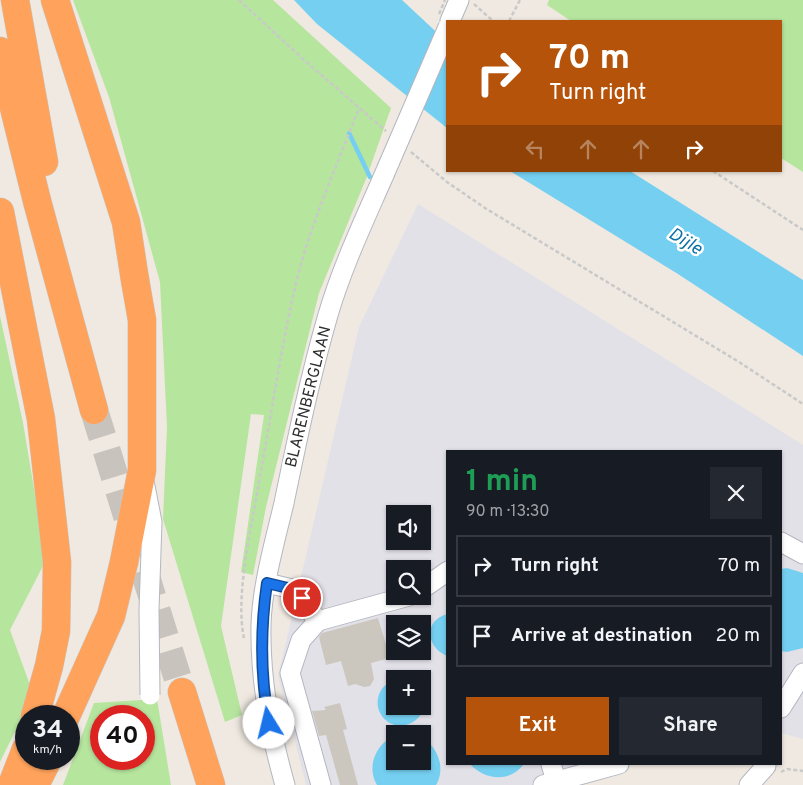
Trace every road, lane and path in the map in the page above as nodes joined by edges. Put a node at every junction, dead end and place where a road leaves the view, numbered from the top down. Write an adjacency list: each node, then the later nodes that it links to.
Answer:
1 (15, 0): 16 (highway)
2 (55, 0): 21 (highway, bridge)
3 (239, 0): 12 (path)
4 (459, 0): 7 (street)
5 (470, 0): 8 (path)
6 (520, 0): 9 (path)
7 (450, 20)
8 (492, 20)
9 (510, 20)
10 (446, 32): 27 (street, BLARENBERGLAAN, bridge)
11 (0, 51): 16 (highway)
12 (359, 108): 13 (path); 26 (path)
13 (388, 132)
14 (410, 151): 19 (path)
15 (715, 172): 18 (path)
16 (37, 201): 20 (highway)
17 (0, 212): 33 (highway)
18 (803, 230)
19 (803, 404)
20 (94, 410)
21 (142, 470): 32 (street, bridge); 34 (highway, bridge)
22 (782, 543): 23 (street)
23 (803, 554)
24 (446, 572): 25 (street)
25 (431, 582)
26 (244, 583)
27 (267, 583): 29 (street); 45 (street, BLARENBERGLAAN)
28 (386, 602): 29 (street)
29 (318, 621): 46 (street)
30 (803, 672): 35 (street)
31 (182, 692): 44 (highway)
32 (150, 695)
33 (38, 705)
34 (71, 705)
35 (782, 706)
36 (614, 765): 41 (street)
37 (773, 769): 40 (path); 47 (street)
38 (18, 770): 42 (highway)
39 (42, 770): 43 (highway)
40 (803, 771)
41 (550, 777)
42 (12, 785)
43 (35, 785)
44 (211, 785)
45 (285, 785)
46 (321, 785)
47 (749, 785)

